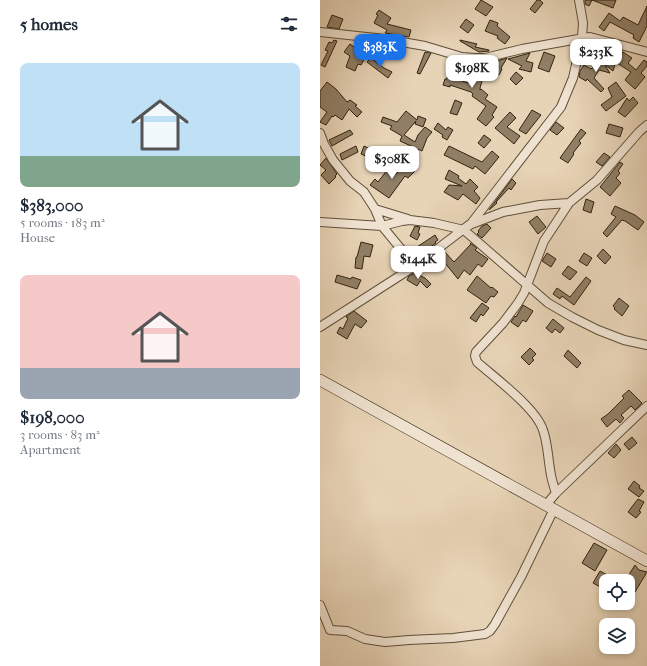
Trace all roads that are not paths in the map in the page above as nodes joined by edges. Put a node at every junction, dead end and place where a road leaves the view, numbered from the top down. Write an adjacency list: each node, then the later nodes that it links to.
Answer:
1 (579, 0): 3 (street)
2 (320, 32): 3 (street)
3 (582, 38): 4 (street); 12 (street)
4 (647, 52)
5 (647, 125): 7 (street)
6 (320, 133): 8 (street)
7 (569, 203): 12 (street); 14 (street)
8 (375, 208): 9 (street); 11 (street)
9 (410, 220): 11 (street); 12 (street)
10 (320, 222): 11 (street)
11 (382, 226): 13 (street)
12 (466, 228): 13 (street); 14 (street)
13 (415, 266): 15 (street)
14 (527, 285): 16 (street); 19 (street)
15 (320, 327)
16 (647, 345)
17 (320, 380): 20 (street)
18 (647, 406): 19 (street)
19 (556, 493): 20 (street)
20 (550, 507): 21 (street); 22 (street)
21 (647, 561)
22 (320, 605)

